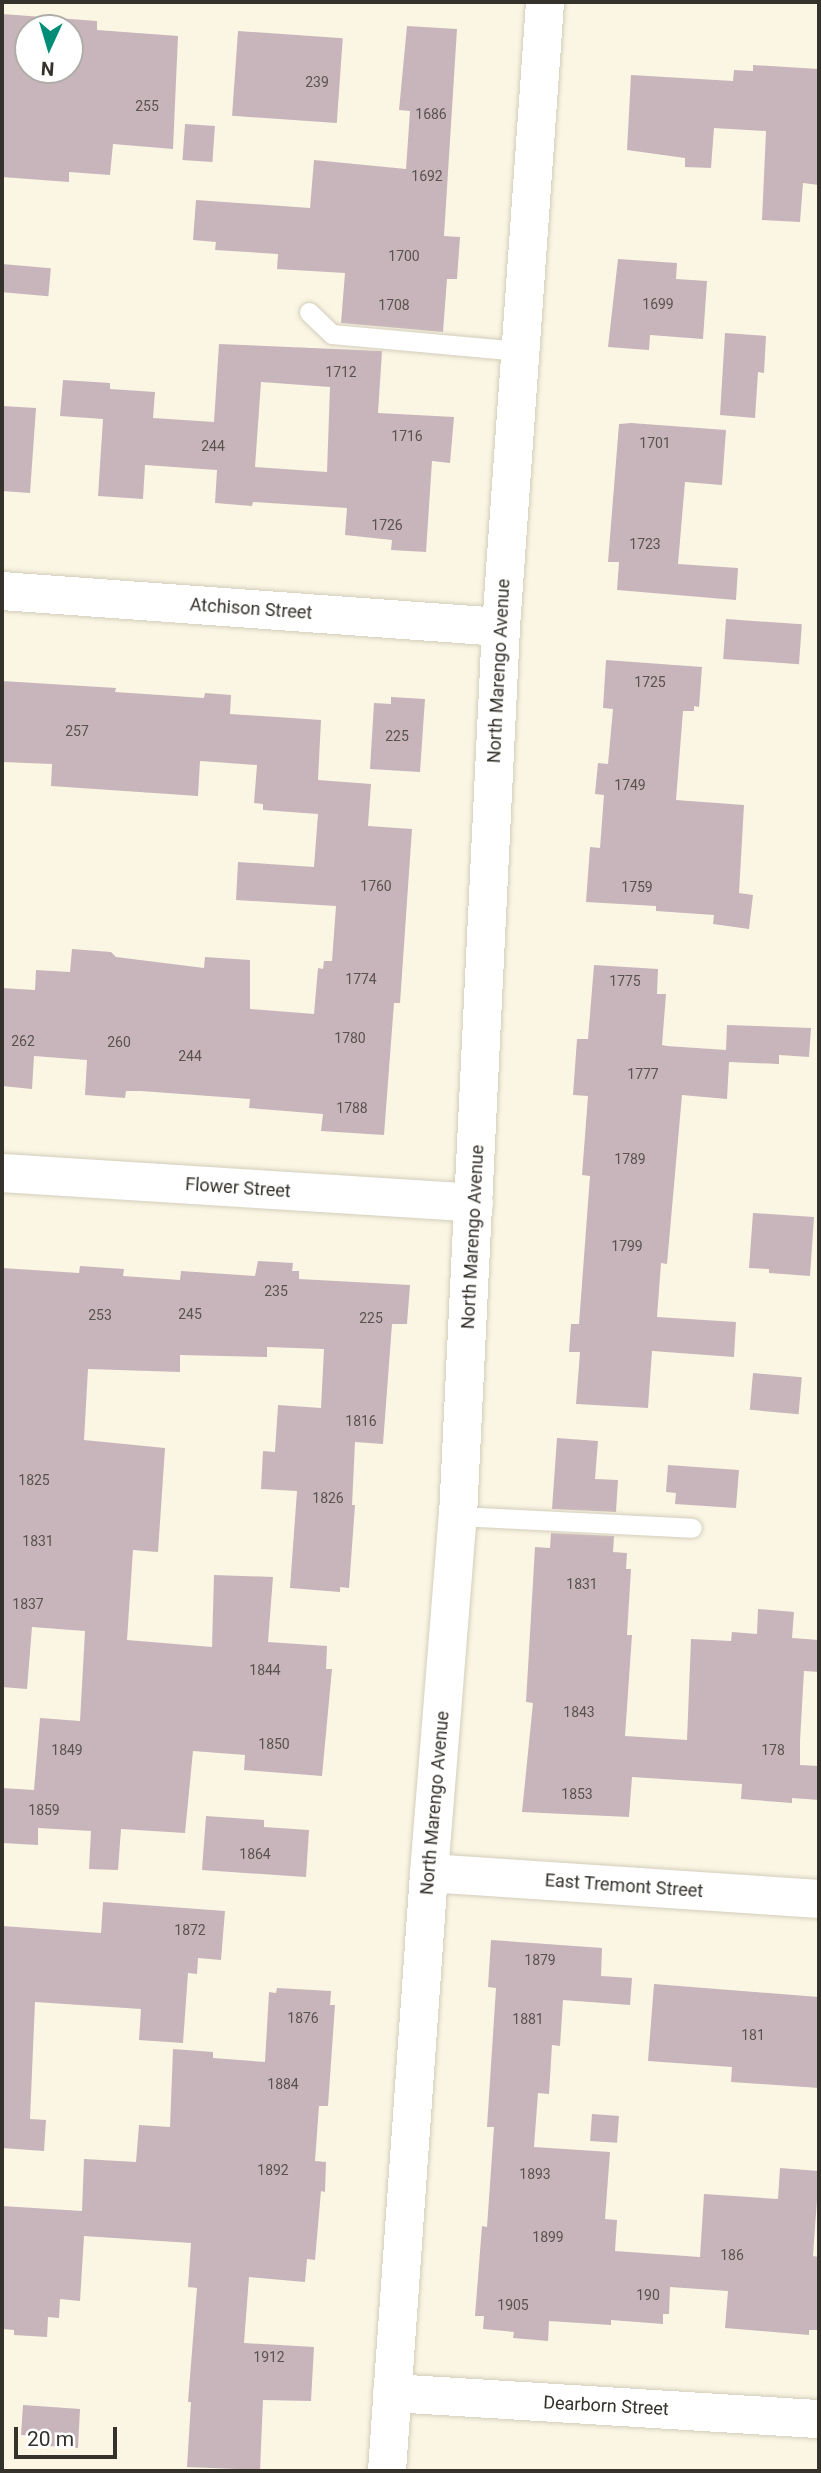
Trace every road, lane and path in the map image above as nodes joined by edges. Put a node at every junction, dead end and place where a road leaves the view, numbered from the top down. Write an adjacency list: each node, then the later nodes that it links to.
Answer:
1 (545, 2): 3 (street, North Marengo Avenue)
2 (309, 312): 3 (lane)
3 (519, 351): 5 (street, North Marengo Avenue)
4 (2, 591): 5 (street, Atchison Street)
5 (501, 626): 7 (street, North Marengo Avenue)
6 (2, 1173): 7 (street, Flower Street)
7 (474, 1203): 8 (street, North Marengo Avenue)
8 (458, 1517): 9 (lane); 10 (street, North Marengo Avenue)
9 (692, 1528)
10 (429, 1873): 11 (street, East Tremont Street); 12 (street, North Marengo Avenue)
11 (819, 1899)
12 (392, 2393): 13 (street, Dearborn Street); 14 (street, North Marengo Avenue)
13 (819, 2419)
14 (387, 2471)

